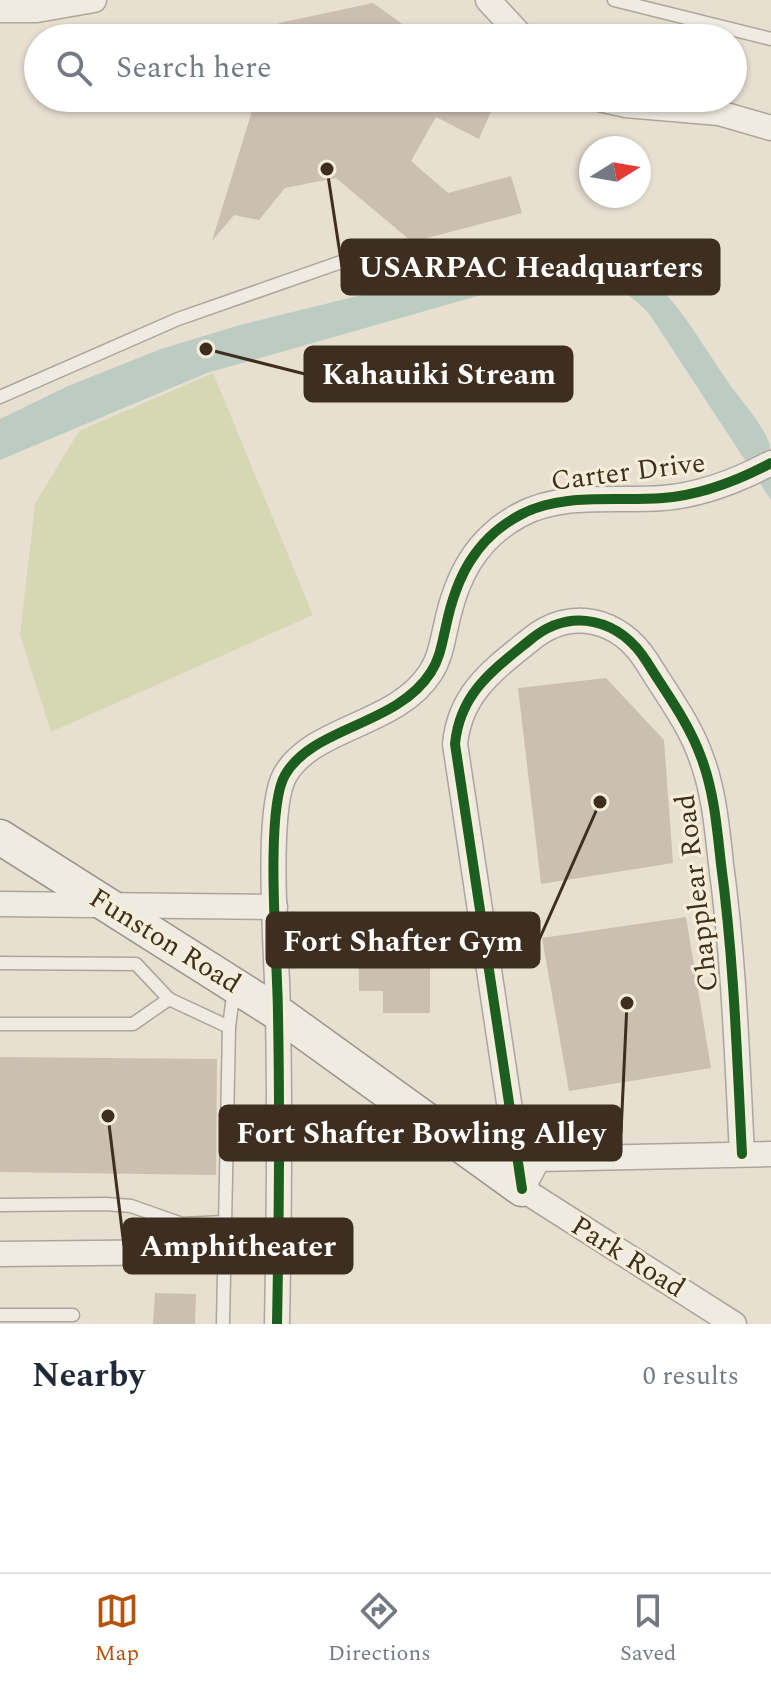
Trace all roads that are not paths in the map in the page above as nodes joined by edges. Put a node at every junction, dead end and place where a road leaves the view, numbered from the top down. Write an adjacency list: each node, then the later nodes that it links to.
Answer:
1 (94, 0): 4 (street)
2 (488, 0): 5 (street)
3 (614, 0): 6 (lane)
4 (0, 10)
5 (510, 24)
6 (711, 24)
7 (747, 33): 8 (lane)
8 (771, 39)
9 (707, 112): 10 (street)
10 (771, 128)
11 (347, 260): 12 (lane)
12 (0, 397)
13 (760, 468): 17 (street, Carter Drive)
14 (0, 837): 16 (street, Funston Road)
15 (0, 904): 16 (street)
16 (110, 907): 17 (street); 19 (street, Funston Road)
17 (275, 907): 21 (street, Carter Drive)
18 (0, 963): 20 (lane)
19 (234, 985): 21 (street, Funston Road); 23 (lane)
20 (169, 999): 22 (lane); 23 (lane)
21 (278, 1013): 26 (street, Funston Road); 29 (street, Carter Drive)
22 (0, 1024)
23 (229, 1027): 28 (lane)
24 (742, 1154): 25 (street); 26 (street); 26 (street, Chapplear Road)
25 (771, 1154)
26 (522, 1189): 36 (street, Park Road)
27 (0, 1205): 28 (lane)
28 (224, 1222): 30 (lane)
29 (279, 1251): 30 (street); 35 (street, Carter Drive)
30 (222, 1252): 31 (street); 34 (lane)
31 (0, 1254)
32 (0, 1315): 33 (lane)
33 (73, 1315)
34 (223, 1324)
35 (277, 1324)
36 (734, 1324)

